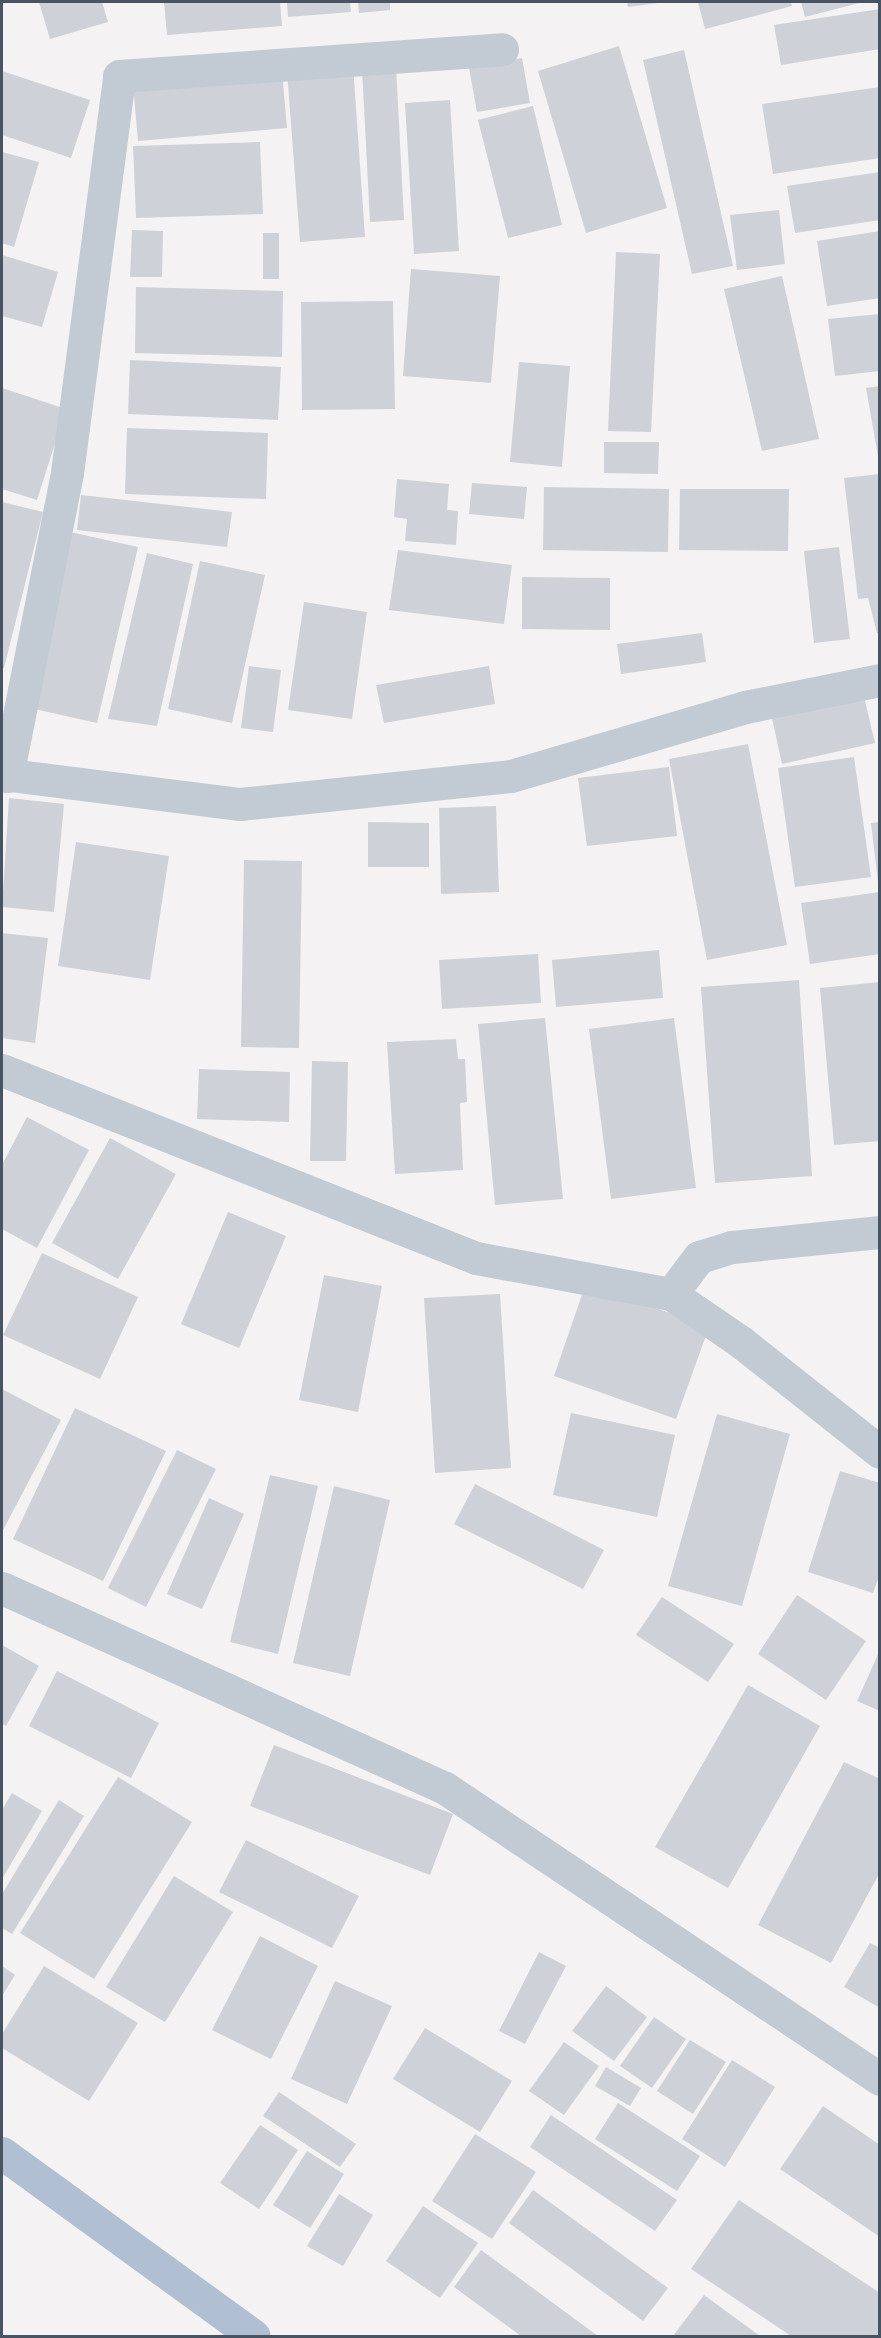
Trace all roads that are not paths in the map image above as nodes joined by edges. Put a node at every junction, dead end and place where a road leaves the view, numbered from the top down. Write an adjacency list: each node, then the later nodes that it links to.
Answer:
1 (502, 49): 3 (street)
2 (879, 680): 3 (street)
3 (4, 775)
4 (2, 1070): 6 (street)
5 (879, 1232): 6 (street)
6 (671, 1293): 7 (street)
7 (879, 1452)
8 (2, 1588): 9 (street)
9 (879, 2079)
10 (2, 2153): 11 (main road)
11 (254, 2337)

